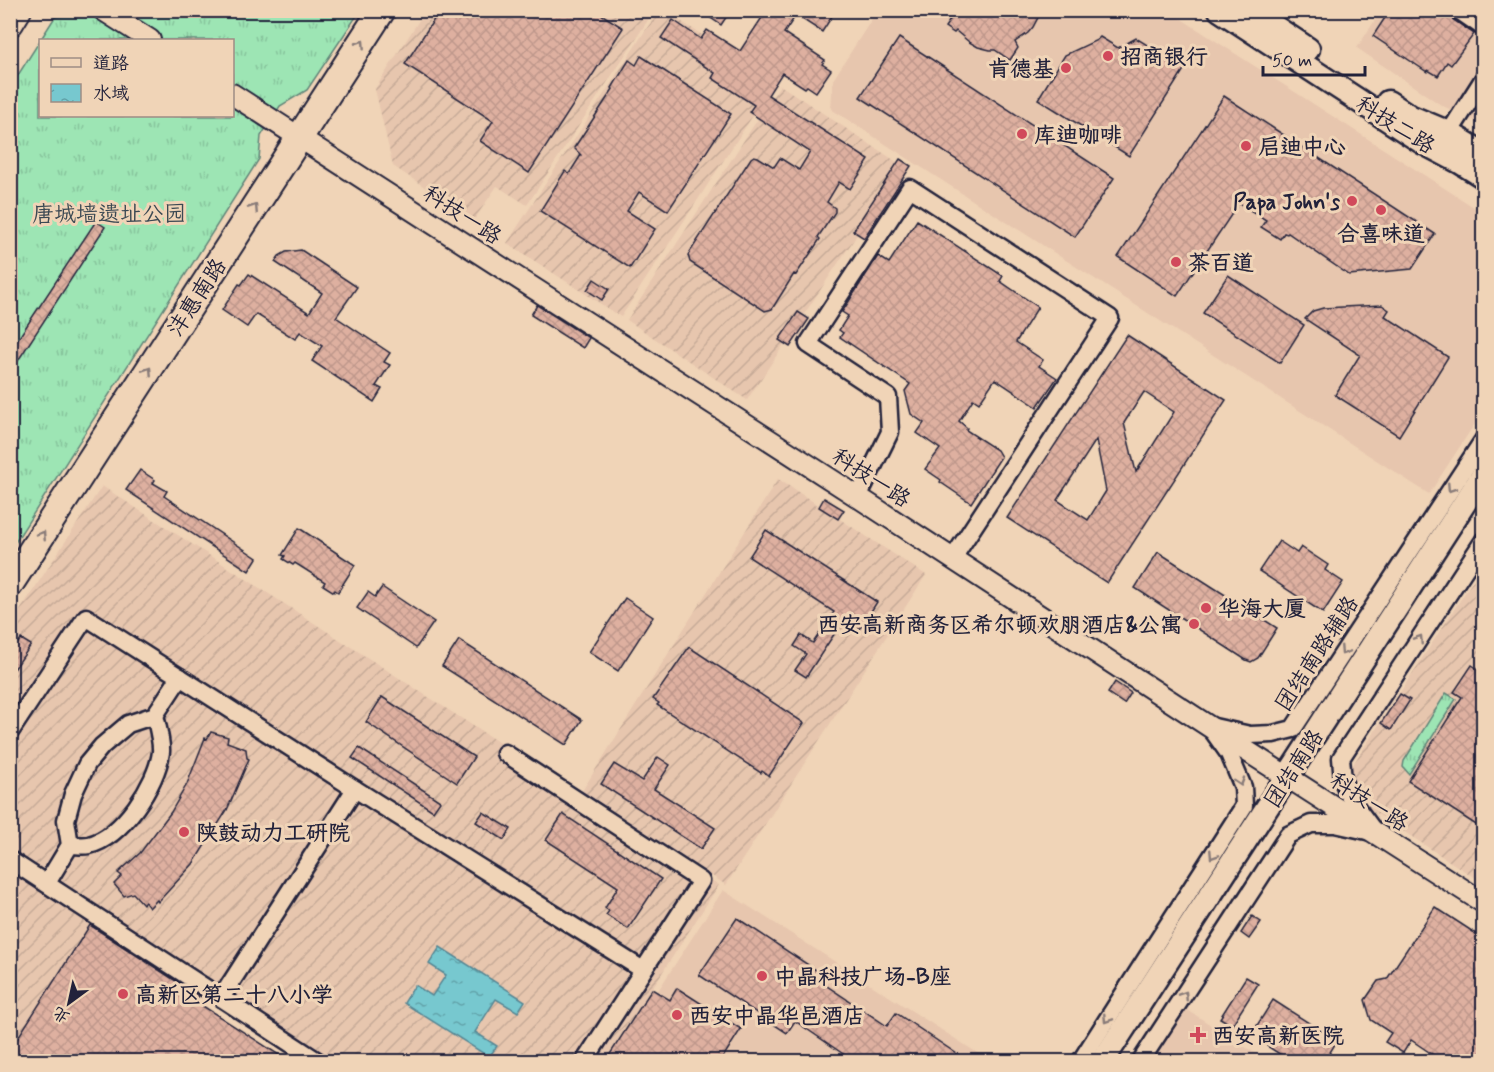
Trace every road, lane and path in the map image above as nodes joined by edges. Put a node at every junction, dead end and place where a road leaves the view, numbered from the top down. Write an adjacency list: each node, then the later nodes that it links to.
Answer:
1 (18, 10): 7 (main road)
2 (103, 10): 9 (street)
3 (382, 10): 13 (main road, 沣惠南路, one-way to 3)
4 (1220, 10): 15 (main road, 科技二路)
5 (1249, 10): 12 (main road, 科技二路)
6 (1458, 10): 8 (street)
7 (10, 23)
8 (1484, 28)
9 (148, 39)
10 (1484, 78): 12 (street)
11 (234, 95): 13 (street, 科技一路)
12 (1449, 133): 14 (main road, 科技二路)
13 (300, 137): 18 (street, 科技一路); 22 (main road, 沣惠南路, one-way to 13)
14 (1484, 154)
15 (1484, 177)
16 (1484, 439): 26 (street, 团结南路辅路, one-way to 26)
17 (1484, 473): 28 (main road, 团结南路)
18 (858, 497): 21 (street, 科技一路); 21 (street)
19 (1484, 501): 28 (main road, 团结南路)
20 (1484, 540): 30 (street, one-way to 20)
21 (953, 558): 26 (street, 科技一路)
22 (10, 584)
23 (180, 677): 24 (street); 25 (street); 29 (street)
24 (155, 715): 31 (street); 31 (street)
25 (13, 723)
26 (1208, 725): 28 (street, 科技一路); 39 (street, one-way to 39)
27 (505, 753): 35 (street)
28 (1294, 780): 30 (street, 科技一路); 40 (main road, 团结南路); 41 (main road, 团结南路)
29 (355, 789): 35 (street); 36 (street)
30 (1376, 834): 34 (street, 科技一路); 42 (street, one-way to 30)
31 (70, 845): 33 (street)
32 (10, 860): 33 (street)
33 (47, 883): 36 (street)
34 (1484, 903)
35 (643, 970): 38 (street)
36 (221, 998): 37 (street)
37 (320, 1062)
38 (584, 1062)
39 (1080, 1062)
40 (1102, 1062)
41 (1119, 1062)
42 (1140, 1062)

